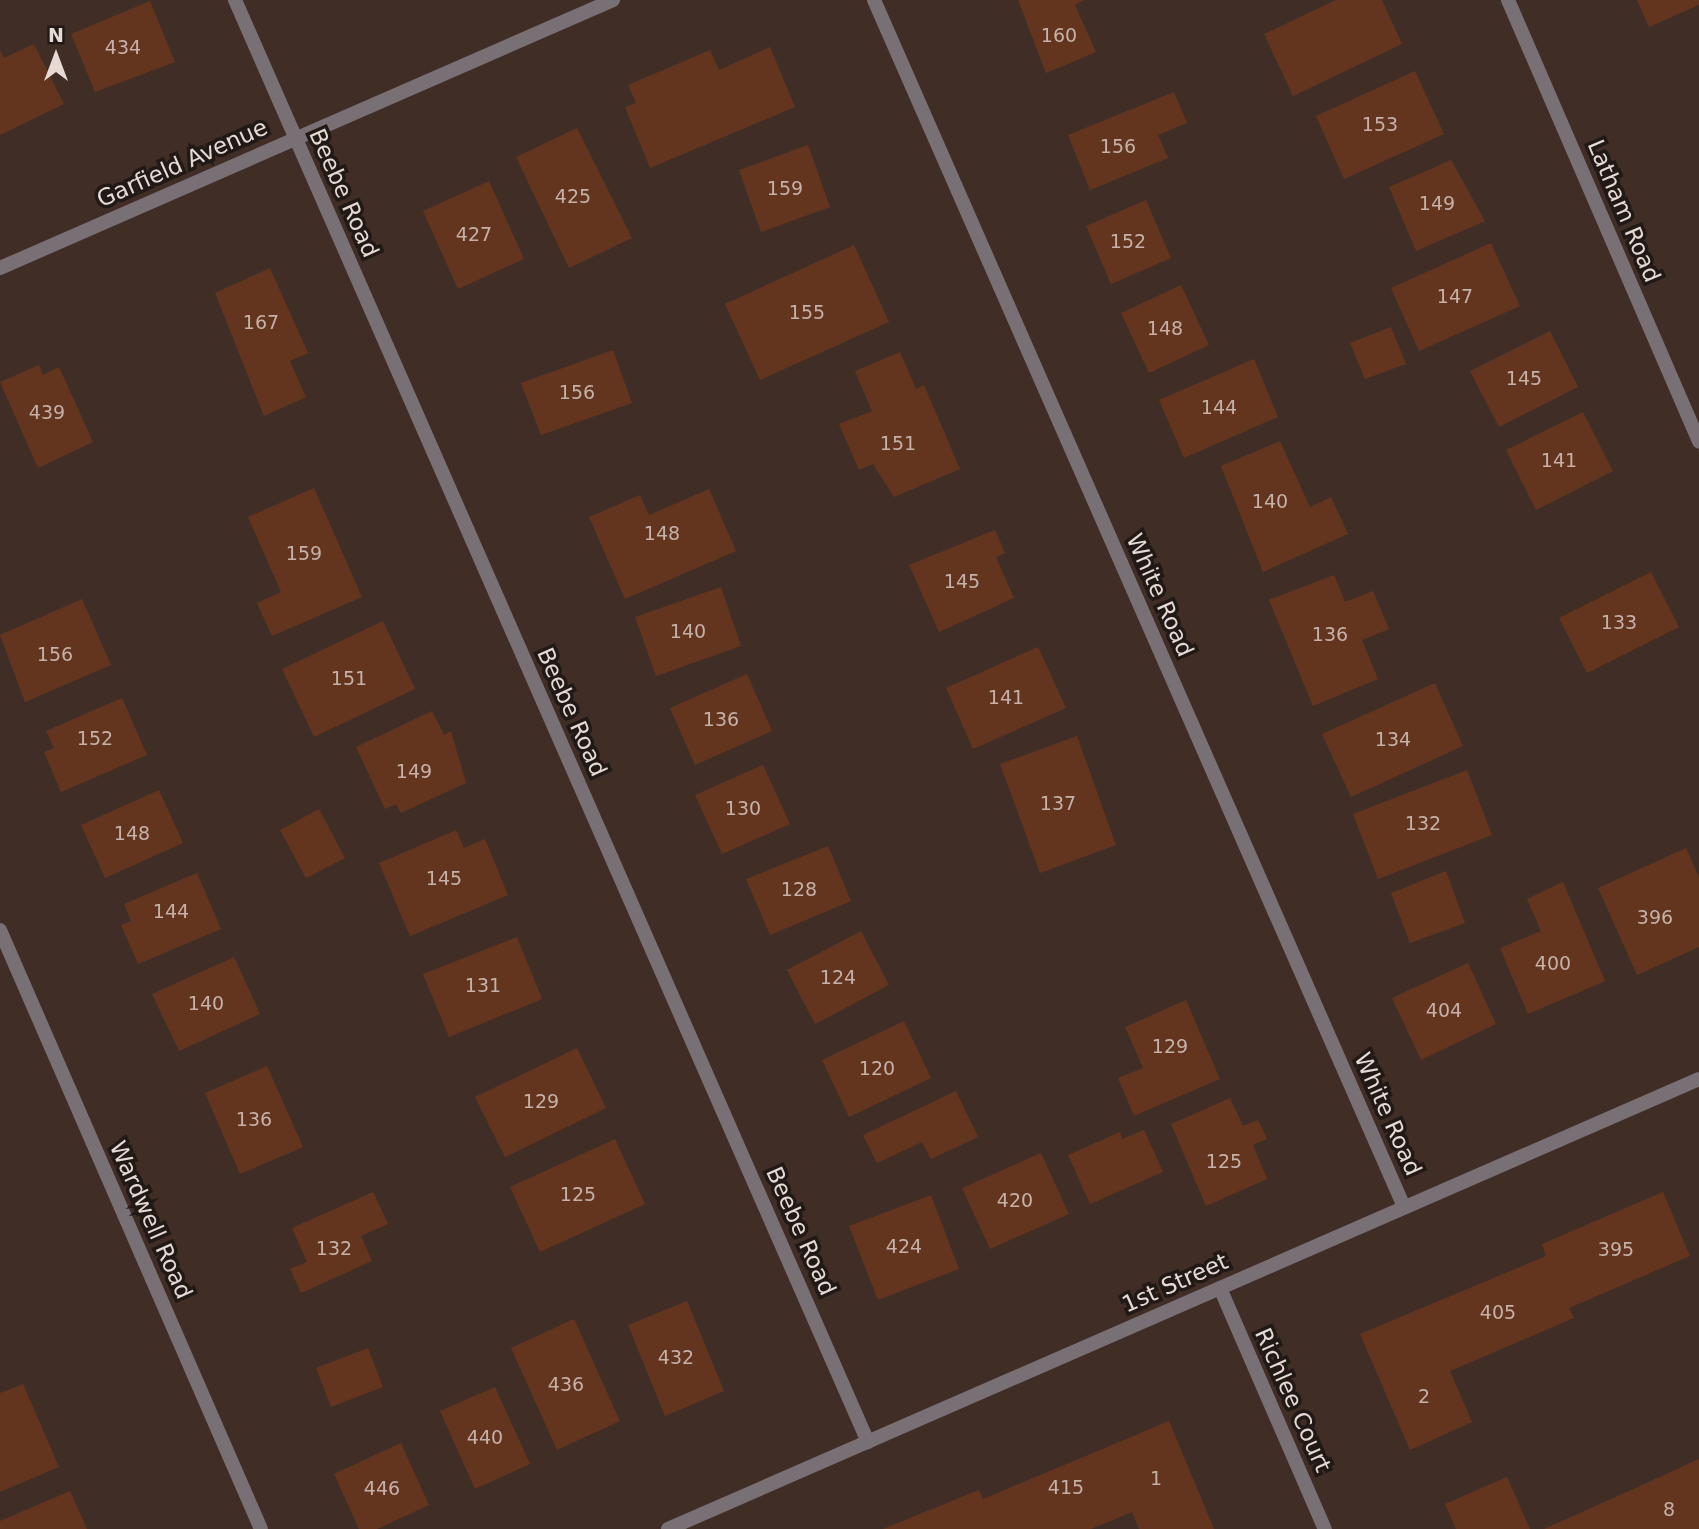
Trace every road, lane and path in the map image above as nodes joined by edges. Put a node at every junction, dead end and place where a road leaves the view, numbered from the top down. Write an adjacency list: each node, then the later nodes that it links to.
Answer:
1 (235, 0): 5 (street, Beebe Road)
2 (613, 0): 5 (street, Garfield Avenue)
3 (874, 0): 10 (street, White Road)
4 (1508, 0): 7 (street, Latham Road)
5 (296, 139): 6 (street, Garfield Avenue); 12 (street, Beebe Road)
6 (0, 268)
7 (1699, 441)
8 (0, 930): 13 (street, Wardwell Road)
9 (1699, 1079): 10 (street, 1st Street)
10 (1404, 1207): 11 (street, 1st Street)
11 (1220, 1288): 12 (street, 1st Street); 15 (street, Richlee Court)
12 (869, 1442): 14 (street, 1st Street)
13 (261, 1529)
14 (668, 1529)
15 (1325, 1529)

